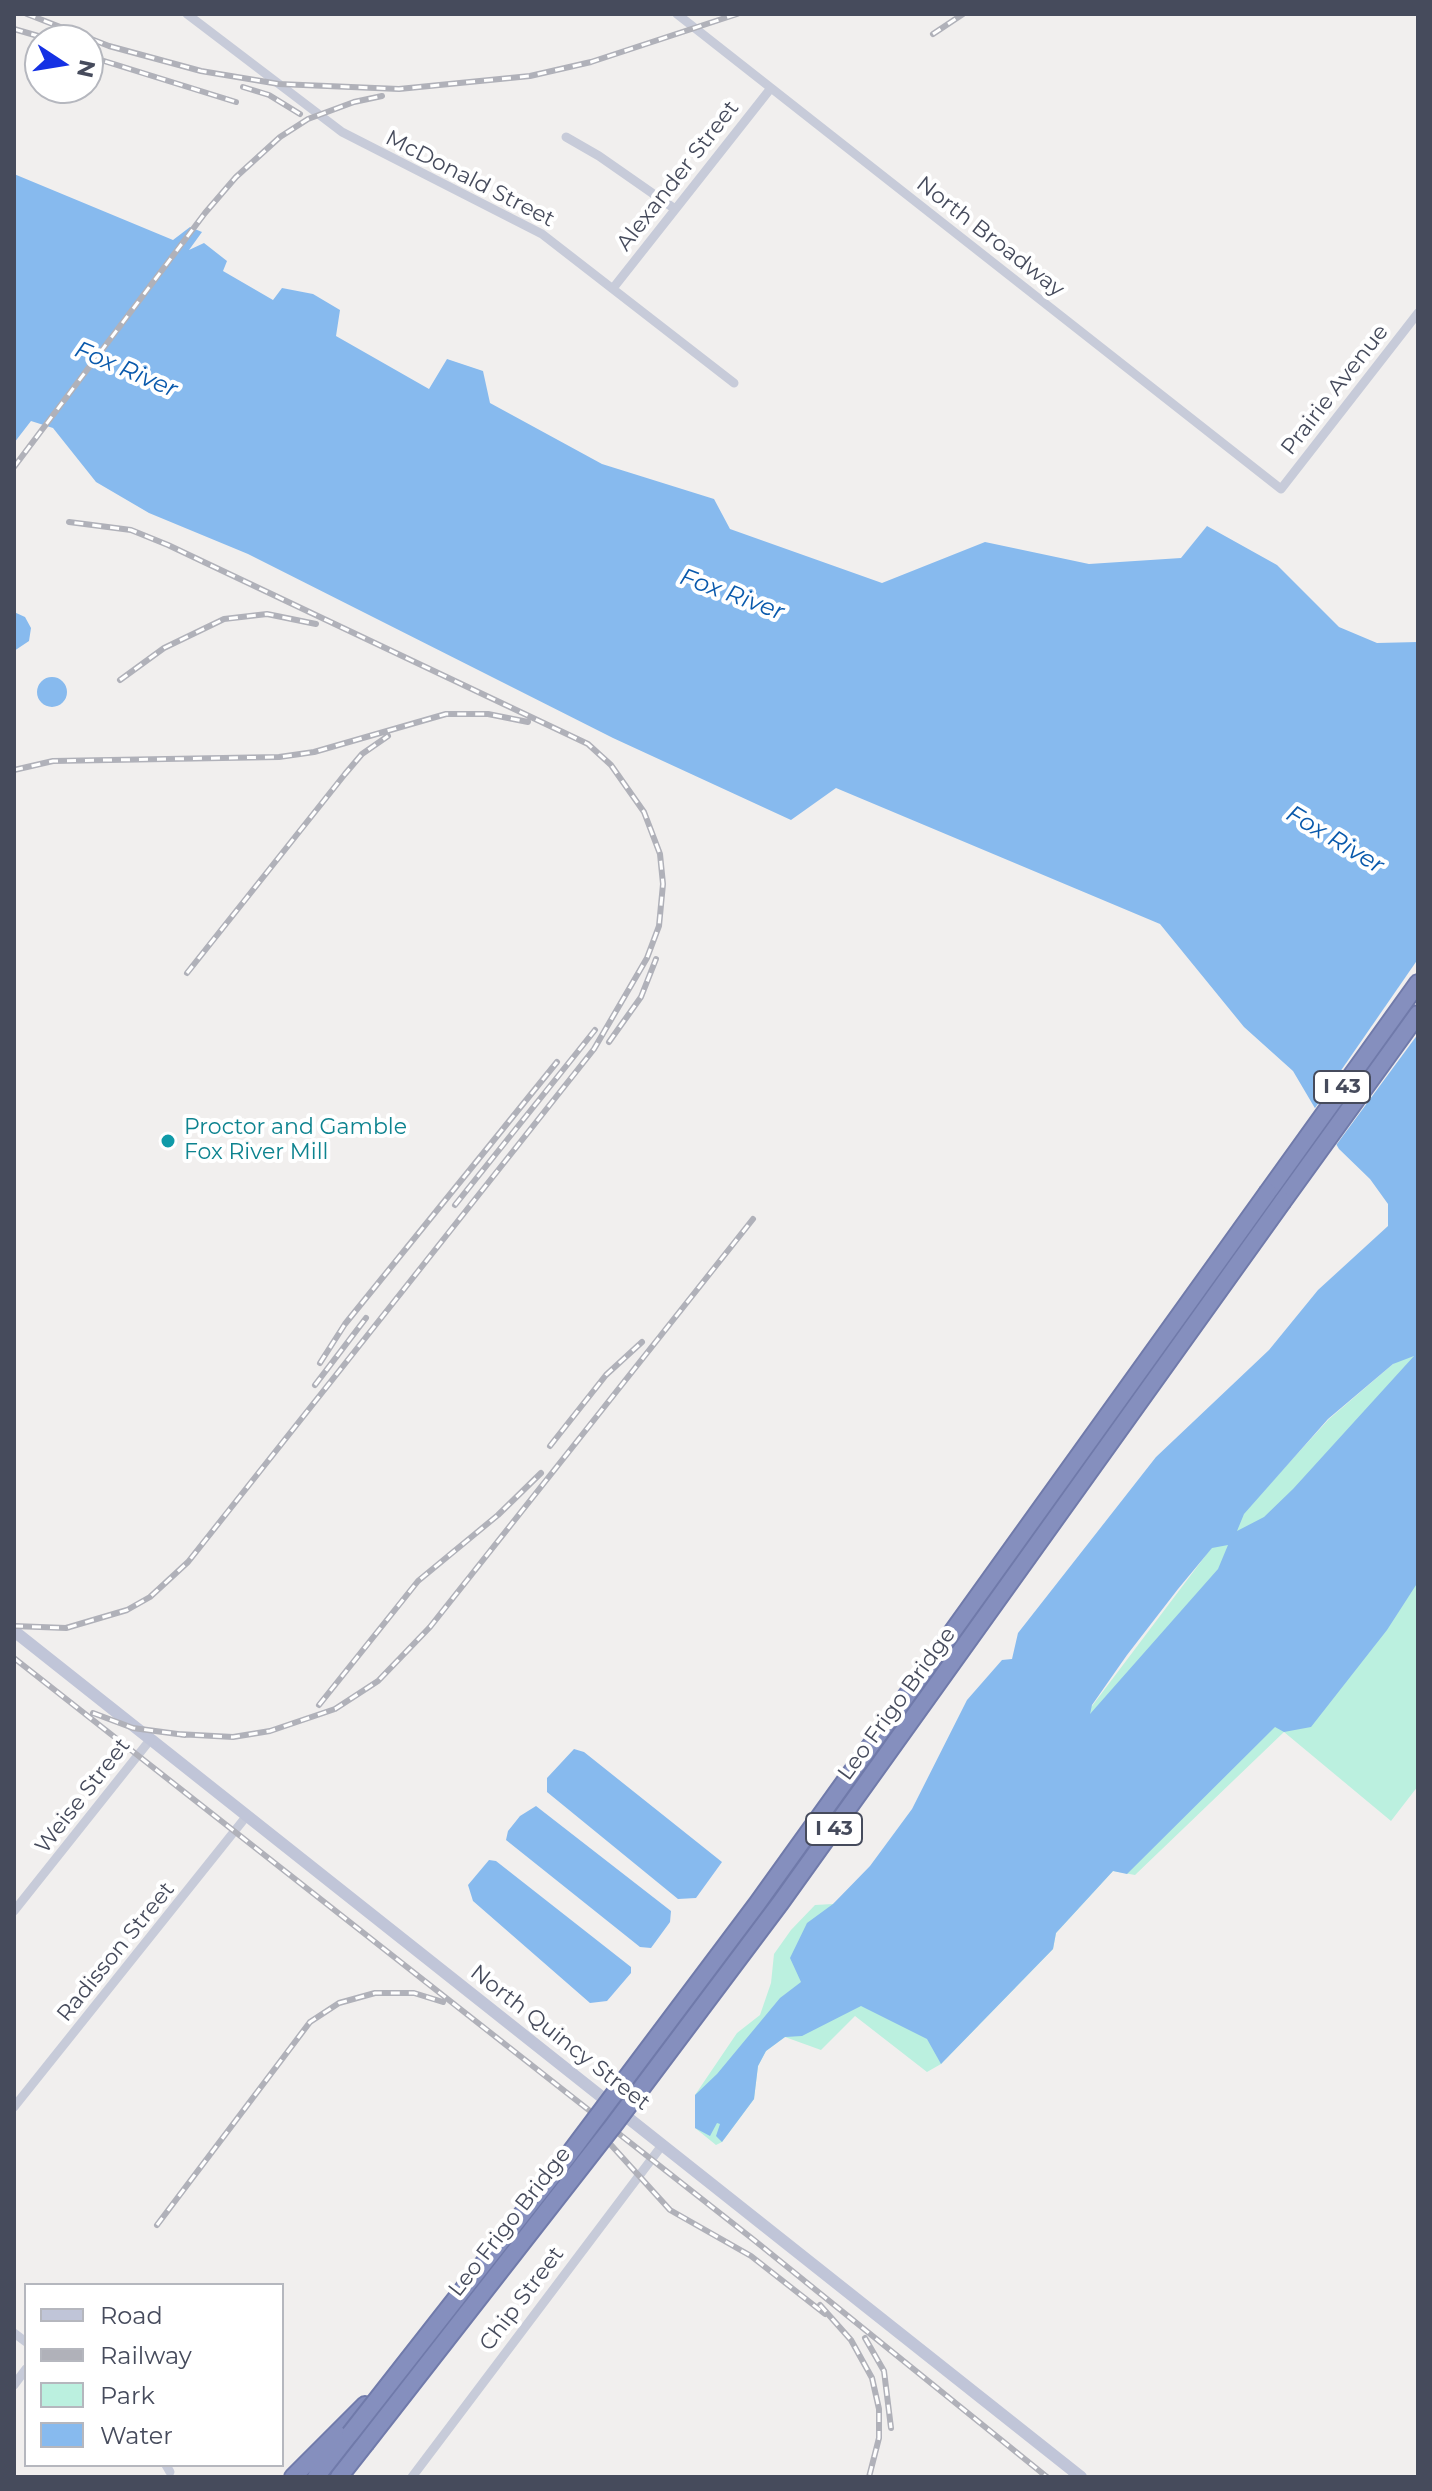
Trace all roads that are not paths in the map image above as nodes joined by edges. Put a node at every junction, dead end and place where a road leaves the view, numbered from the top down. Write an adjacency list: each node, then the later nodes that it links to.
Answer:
1 (187, 14): 6 (street, McDonald Street)
2 (677, 14): 3 (street, North Broadway)
3 (771, 88): 5 (street, Alexander Street); 9 (street, North Broadway)
4 (566, 137): 5 (street)
5 (675, 209): 6 (street, Alexander Street)
6 (614, 287): 8 (street, McDonald Street)
7 (1418, 313): 9 (street, Prairie Avenue)
8 (734, 383)
9 (1281, 489)
10 (1418, 983): 18 (highway, I 43, bridge)
11 (1418, 1014): 21 (highway, Leo Frigo Bridge / I 43, bridge)
12 (14, 1631): 13 (street, North Quincy Street)
13 (150, 1740): 14 (street, North Quincy Street); 15 (street, Weise Street)
14 (245, 1818): 16 (street, Radisson Street); 17 (street, North Quincy Street)
15 (14, 1911)
16 (14, 2107)
17 (663, 2144): 22 (street, Chip Street); 23 (street, North Quincy Street)
18 (346, 2431): 19 (highway); 20 (highway, I 43)
19 (293, 2477)
20 (316, 2477)
21 (339, 2477)
22 (412, 2477)
23 (1081, 2477)

